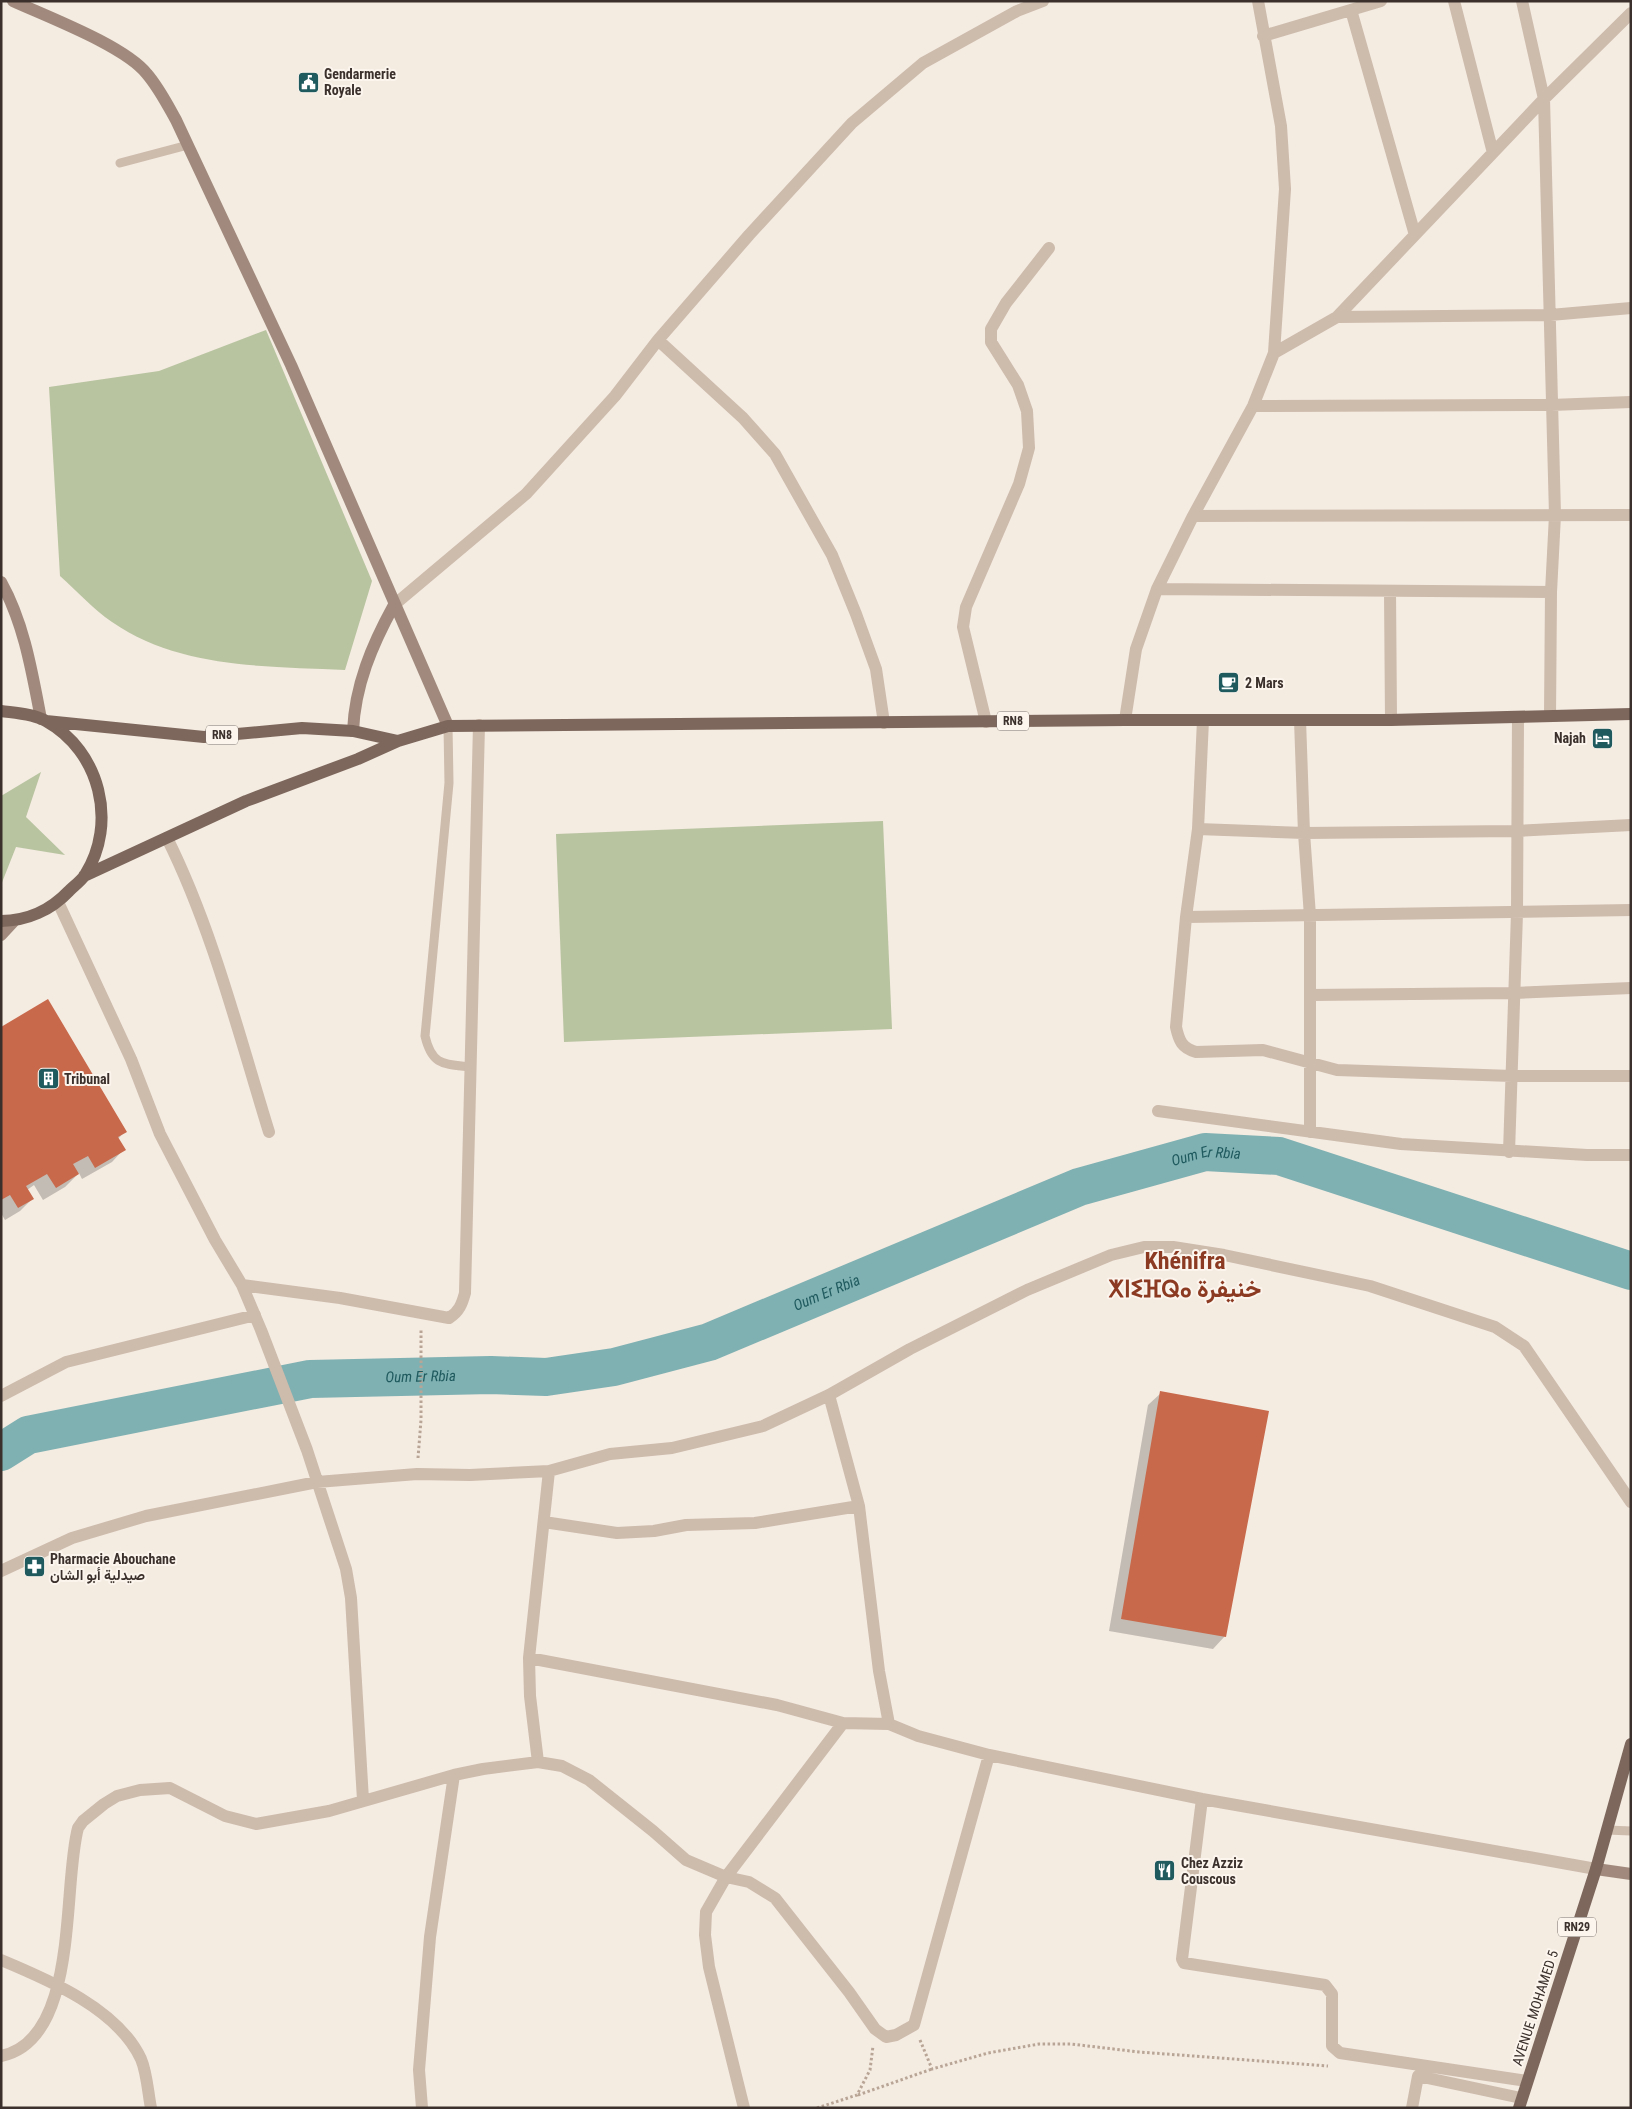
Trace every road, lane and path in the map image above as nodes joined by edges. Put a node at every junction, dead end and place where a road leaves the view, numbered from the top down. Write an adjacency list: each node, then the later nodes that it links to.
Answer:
1 (13, 1): 11 (street)
2 (1043, 1): 19 (street)
3 (1258, 1): 9 (street)
4 (1381, 1): 7 (street)
5 (1454, 1): 12 (street)
6 (1522, 1): 10 (street)
7 (1351, 10): 9 (street); 14 (street)
8 (1631, 14): 10 (street)
9 (1263, 36): 20 (street)
10 (1544, 99): 12 (street); 17 (street)
11 (188, 145): 13 (lane); 31 (street)
12 (1493, 153): 14 (street)
13 (120, 163)
14 (1415, 235): 18 (street)
15 (1049, 248): 41 (street)
16 (1631, 308): 17 (street)
17 (1550, 314): 18 (street); 22 (street)
18 (1337, 317): 20 (street)
19 (658, 340): 31 (street); 42 (street)
20 (1274, 353): 23 (street)
21 (1631, 402): 22 (street)
22 (1551, 405): 23 (street); 24 (street)
23 (1253, 406): 26 (street)
24 (1555, 515): 25 (street); 26 (street); 30 (street)
25 (1631, 515)
26 (1193, 516): 28 (street)
27 (1, 582): 36 (street)
28 (1158, 589): 29 (street); 37 (street)
29 (1390, 591): 30 (street); 40 (street)
30 (1551, 592): 34 (street)
31 (394, 605): 44 (street); 45 (street)
32 (1, 711): 36 (main road, RN8)
33 (1631, 714): 34 (main road, RN8)
34 (1550, 716): 35 (main road, RN8)
35 (1518, 717): 40 (main road, RN8); 49 (street)
36 (44, 720): 45 (main road, RN8); 52 (main road, RN8)
37 (1125, 720): 38 (main road, RN8); 41 (main road, RN8)
38 (1203, 720): 39 (main road, RN8); 48 (street)
39 (1300, 720): 40 (main road, RN8); 50 (street)
40 (1391, 720)
41 (986, 722): 42 (main road, RN8)
42 (884, 723): 43 (main road, RN8)
43 (479, 725): 44 (main road, RN8); 64 (street)
44 (448, 726): 46 (main road, RN8); 64 (lane)
45 (354, 731): 46 (main road, RN8)
46 (398, 741): 51 (main road, RN8)
47 (1631, 825): 49 (street)
48 (1198, 829): 50 (street); 57 (street)
49 (1516, 830): 50 (street); 55 (street)
50 (1304, 833): 56 (street)
51 (167, 838): 52 (main road, RN8); 68 (street)
52 (84, 876): 53 (main road, RN8)
53 (58, 902): 58 (main road, RN8); 72 (street)
54 (1631, 910): 55 (street)
55 (1517, 913): 56 (street); 61 (street)
56 (1310, 916): 57 (street); 62 (street)
57 (1186, 917): 63 (street)
58 (8, 921): 59 (street)
59 (1, 935)
60 (1631, 988): 61 (street)
61 (1514, 993): 62 (street); 65 (street)
62 (1310, 995): 63 (street)
63 (1311, 1063): 65 (street); 69 (street)
64 (471, 1067): 72 (street)
65 (1512, 1076): 66 (street); 70 (street)
66 (1631, 1076)
67 (1158, 1111): 69 (street)
68 (269, 1132)
69 (1310, 1132): 70 (street)
70 (1509, 1152): 71 (street)
71 (1631, 1155)
72 (242, 1285): 73 (street)
73 (255, 1315): 76 (street); 79 (street)
74 (420, 1336): 78 (path)
75 (829, 1395): 77 (street); 80 (street); 81 (street)
76 (1, 1396)
77 (549, 1471): 78 (street); 82 (street)
78 (417, 1474): 79 (street)
79 (318, 1482): 83 (street); 92 (street)
80 (1631, 1502)
81 (859, 1506): 82 (street); 86 (street)
82 (544, 1522): 84 (street)
83 (1, 1571)
84 (529, 1658): 85 (street); 89 (street)
85 (843, 1723): 86 (street); 97 (street)
86 (889, 1724): 88 (street)
87 (1631, 1744): 93 (main road, AVENUE MOHAMED 5 / RN29)
88 (989, 1755): 91 (street); 100 (street)
89 (538, 1762): 90 (street); 97 (street)
90 (454, 1775): 92 (street); 109 (street)
91 (1202, 1799): 95 (street); 105 (street)
92 (363, 1800): 99 (street)
93 (1607, 1830): 94 (lane); 95 (main road, AVENUE MOHAMED 5 / RN29)
94 (1631, 1831)
95 (1596, 1870): 96 (street); 105 (main road, AVENUE MOHAMED 5 / RN29)
96 (1631, 1874)
97 (726, 1877): 101 (street); 110 (street)
98 (1, 1960): 99 (street)
99 (58, 1985): 102 (street); 108 (street)
100 (914, 2025): 101 (street); 104 (path)
101 (874, 2029): 106 (path)
102 (1, 2056)
103 (1331, 2067): 104 (path)
104 (932, 2069): 106 (path)
105 (1527, 2081): 107 (main road, AVENUE MOHAMED 5 / RN29)
106 (857, 2095): 111 (path)
107 (1520, 2103): 112 (street)
108 (151, 2108)
109 (422, 2108)
110 (744, 2108)
111 (817, 2108)
112 (1412, 2108)

